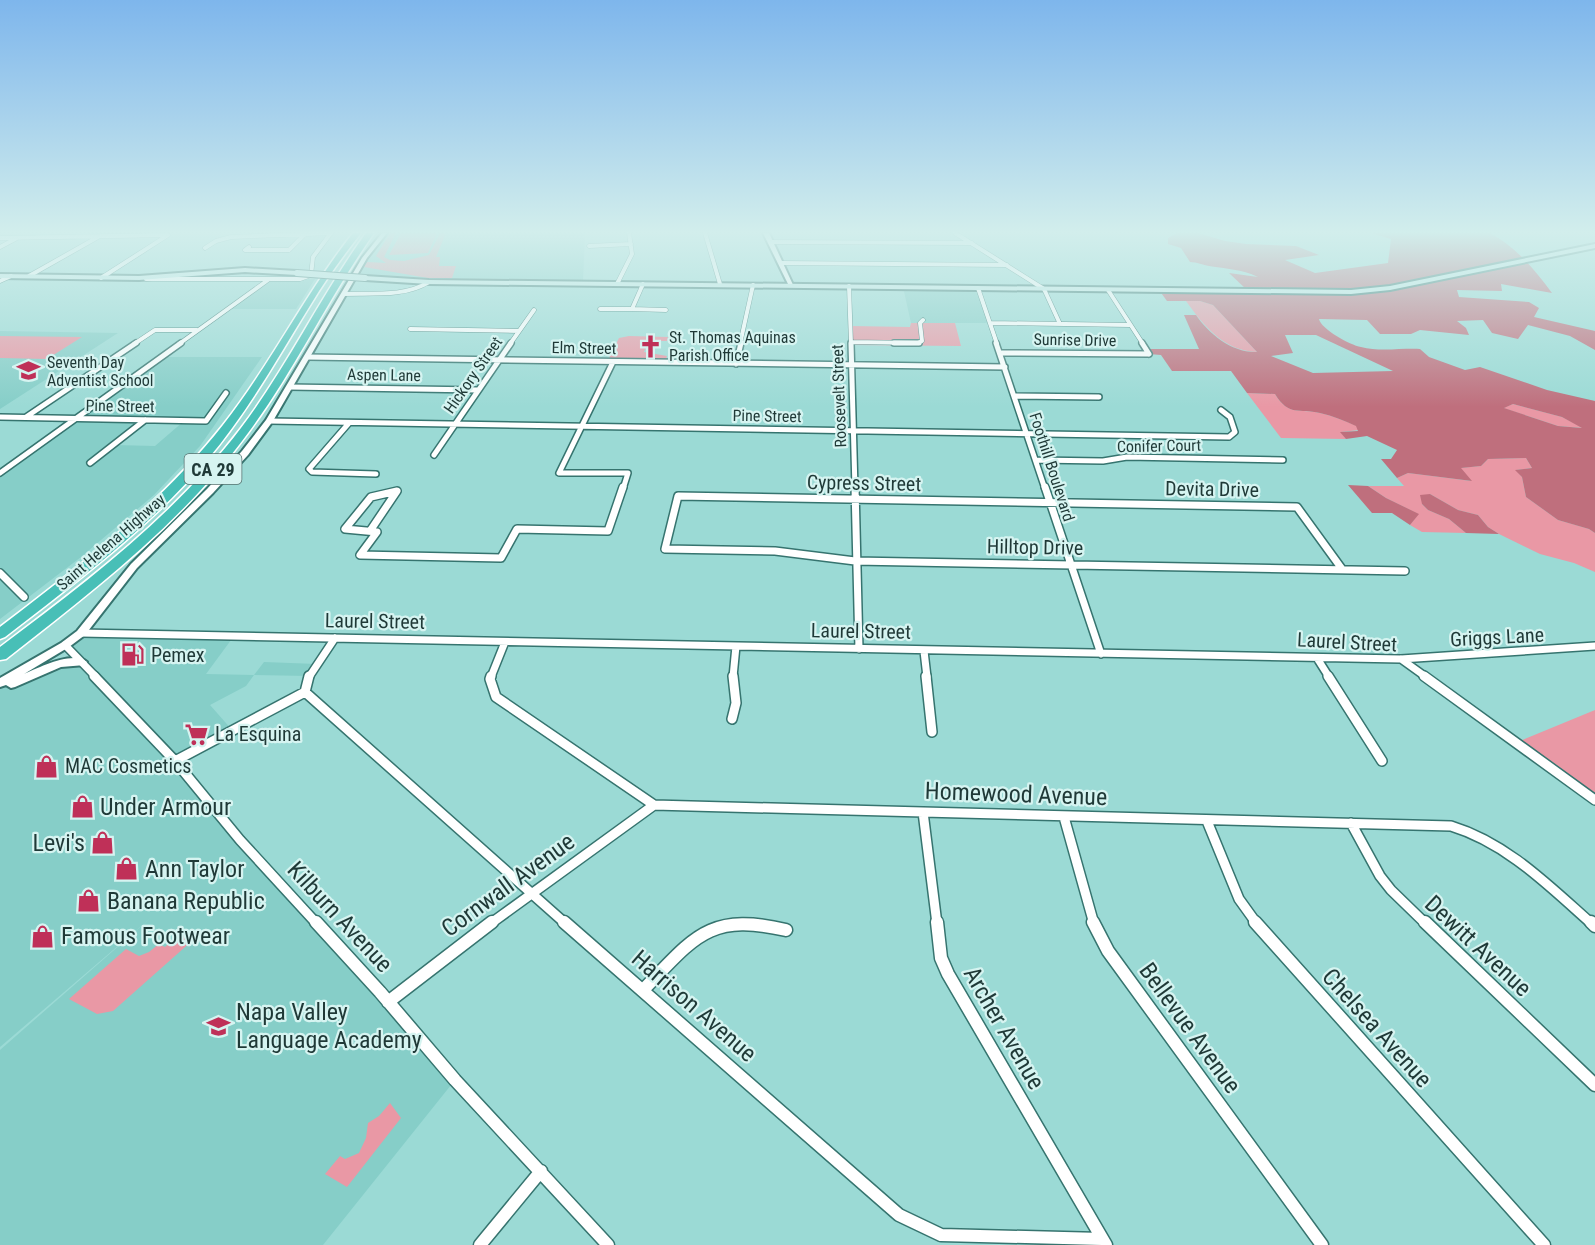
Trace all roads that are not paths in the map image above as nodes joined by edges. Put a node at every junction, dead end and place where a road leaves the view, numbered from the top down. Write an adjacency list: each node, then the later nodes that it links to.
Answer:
1 (252, 291): 22 (street)
2 (318, 291): 67 (highway, Saint Helena Highway / CA 29)
3 (332, 291): 76 (highway, Saint Helena Highway / CA 29)
4 (346, 291): 12 (street)
5 (386, 291): 12 (street)
6 (641, 291): 14 (street)
7 (752, 291): 29 (street)
8 (849, 291): 24 (street, Roosevelt Street)
9 (979, 291): 18 (street, Foothill Boulevard)
10 (1045, 291): 19 (street)
11 (1109, 291): 20 (street)
12 (344, 294): 26 (street)
13 (600, 309): 14 (street)
14 (632, 309): 16 (street)
15 (534, 310): 23 (street, Hickory Street)
16 (666, 310)
17 (923, 320): 24 (street)
18 (991, 323): 19 (street); 25 (street, Foothill Boulevard)
19 (1060, 324): 20 (street)
20 (1130, 325): 25 (street, Sunrise Drive)
21 (410, 329): 23 (street)
22 (197, 330): 40 (street); 41 (street)
23 (519, 331): 27 (street, Hickory Street)
24 (851, 342): 30 (street, Roosevelt Street)
25 (1000, 353): 31 (street, Foothill Boulevard)
26 (307, 357): 27 (street, Elm Street); 32 (street)
27 (500, 360): 28 (street, Elm Street); 33 (street, Hickory Street)
28 (613, 362): 29 (street, Elm Street); 47 (street)
29 (736, 364): 30 (street, Elm Street)
30 (851, 365): 31 (street, Elm Street); 48 (street, Roosevelt Street)
31 (1005, 368): 35 (street, Foothill Boulevard)
32 (289, 387): 33 (street, Aspen Lane); 43 (street)
33 (478, 390): 46 (street, Hickory Street)
34 (226, 393): 42 (street, Pine Street)
35 (1015, 396): 36 (street); 49 (street, Foothill Boulevard)
36 (1099, 397)
37 (1221, 410): 49 (street, Pine Street)
38 (0, 417): 39 (street, Pine Street)
39 (9, 418): 40 (street, Pine Street); 45 (street)
40 (24, 418): 41 (street, Pine Street)
41 (75, 418): 42 (street, Pine Street); 54 (street)
42 (145, 420): 53 (street)
43 (269, 422): 44 (street, Pine Street); 66 (street)
44 (350, 423): 46 (street, Pine Street); 55 (street)
45 (0, 424)
46 (455, 424): 47 (street, Pine Street); 50 (street, Hickory Street)
47 (580, 426): 48 (street, Pine Street); 58 (street)
48 (854, 431): 49 (street, Pine Street); 56 (street, Roosevelt Street)
49 (1028, 434): 51 (street, Foothill Boulevard)
50 (434, 455)
51 (1036, 460): 52 (street, Conifer Court); 57 (street, Foothill Boulevard)
52 (1283, 460)
53 (90, 463)
54 (0, 472)
55 (376, 474)
56 (855, 499): 57 (street, Cypress Street); 59 (street, Cypress Street); 60 (street, Roosevelt Street)
57 (1050, 502): 61 (street, Foothill Boulevard); 62 (street, Devita Drive)
58 (370, 531): 58 (street)
59 (665, 549): 60 (street, Hilltop Drive)
60 (855, 561): 61 (street, Hilltop Drive); 73 (street, Roosevelt Street)
61 (1069, 564): 62 (street, Hilltop Drive); 75 (street, Foothill Boulevard)
62 (1342, 569): 63 (street, Hilltop Drive)
63 (1405, 571)
64 (0, 573): 65 (street)
65 (24, 597)
66 (81, 633): 68 (street, Laurel Street); 70 (street)
67 (0, 634)
68 (335, 638): 69 (street, Laurel Street); 82 (street)
69 (505, 642): 71 (street, Laurel Street); 88 (street)
70 (65, 645): 79 (street, Kilburn Avenue); 80 (street)
71 (736, 646): 73 (street, Laurel Street); 83 (street)
72 (1595, 646): 78 (street, Griggs Lane)
73 (859, 648): 74 (street, Laurel Street)
74 (924, 651): 75 (street, Laurel Street); 84 (street)
75 (1101, 654): 77 (street, Laurel Street)
76 (0, 655)
77 (1317, 658): 78 (street, Laurel Street); 86 (street)
78 (1401, 659): 87 (street, Laurel Street)
79 (81, 662): 81 (street); 85 (street, Kilburn Avenue)
80 (0, 683)
81 (0, 689)
82 (305, 692): 85 (street); 93 (street, Harrison Avenue)
83 (732, 719)
84 (932, 732)
85 (175, 761): 97 (street, Kilburn Avenue)
86 (1382, 761)
87 (1595, 800)
88 (654, 805): 89 (street, Homewood Avenue); 93 (street, Cornwall Avenue)
89 (923, 812): 90 (street, Homewood Avenue); 100 (street, Archer Avenue)
90 (1064, 817): 91 (street, Homewood Avenue); 103 (street, Bellevue Avenue)
91 (1208, 821): 92 (street, Homewood Avenue); 104 (street, Chelsea Avenue)
92 (1351, 823): 94 (street, Homewood Avenue); 98 (street, Dewitt Avenue)
93 (531, 893): 96 (street, Harrison Avenue); 97 (street, Cornwall Avenue)
94 (1595, 926)
95 (786, 930): 96 (street)
96 (643, 990): 100 (street, Harrison Avenue)
97 (388, 1002): 99 (street, Kilburn Avenue)
98 (1595, 1085)
99 (541, 1171): 101 (street); 102 (street, Kilburn Avenue)
100 (1104, 1242)
101 (480, 1245)
102 (608, 1245)
103 (1322, 1245)
104 (1544, 1245)

